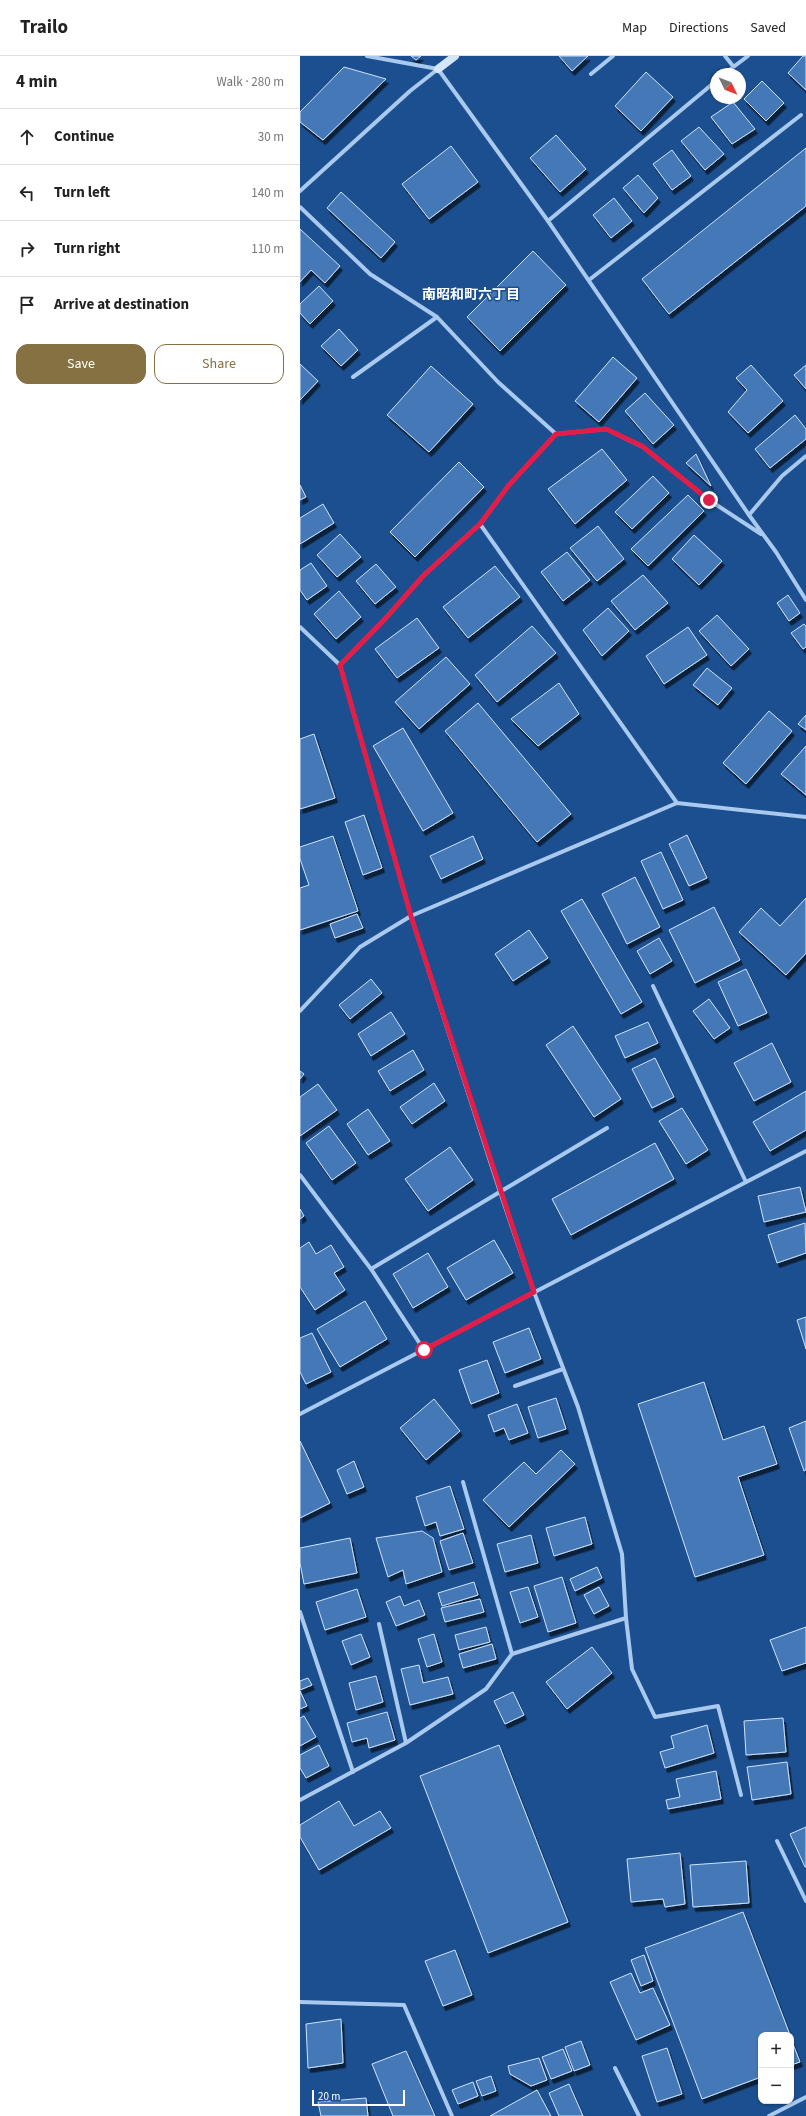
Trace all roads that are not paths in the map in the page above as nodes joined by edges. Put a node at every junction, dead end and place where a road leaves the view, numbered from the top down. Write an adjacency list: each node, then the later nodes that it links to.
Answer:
1 (368, 56): 8 (street)
2 (455, 56): 8 (street)
3 (613, 56): 9 (street)
4 (725, 56): 6 (street)
5 (748, 56): 6 (street)
6 (733, 66): 7 (street)
7 (731, 68)
8 (438, 69): 12 (street); 14 (street)
9 (591, 74)
10 (710, 85): 14 (street)
11 (801, 115): 15 (street)
12 (300, 191)
13 (300, 207): 16 (street)
14 (548, 221): 15 (street)
15 (589, 280): 20 (street)
16 (437, 318): 17 (street); 18 (street)
17 (353, 377)
18 (556, 434): 21 (street); 22 (street)
19 (806, 456): 20 (street)
20 (749, 515): 22 (street)
21 (480, 524): 25 (street); 26 (street)
22 (765, 536): 23 (street)
23 (806, 600)
24 (300, 627): 25 (street)
25 (340, 665): 28 (street)
26 (677, 803): 27 (street); 28 (street)
27 (806, 817)
28 (411, 916): 30 (street); 35 (street)
29 (653, 986): 34 (street)
30 (300, 1011)
31 (607, 1128): 35 (street)
32 (806, 1151): 34 (street)
33 (300, 1175): 36 (street)
34 (746, 1182): 37 (street)
35 (500, 1192): 36 (street); 37 (street)
36 (371, 1269): 38 (street)
37 (534, 1292): 38 (street); 39 (street)
38 (424, 1350): 41 (street)
39 (564, 1369): 40 (street); 44 (street)
40 (515, 1386)
41 (300, 1414)
42 (463, 1482): 46 (street)
43 (300, 1612): 48 (street)
44 (626, 1618): 46 (street); 49 (street)
45 (379, 1624): 47 (street)
46 (512, 1654): 47 (street)
47 (406, 1743): 48 (street)
48 (354, 1772): 50 (street)
49 (741, 1795)
50 (300, 1800)
51 (777, 1841): 52 (street)
52 (806, 1901)
53 (300, 2002): 56 (street)
54 (615, 2068): 57 (street)
55 (806, 2097): 58 (street)
56 (452, 2116)
57 (639, 2116)
58 (769, 2116)

